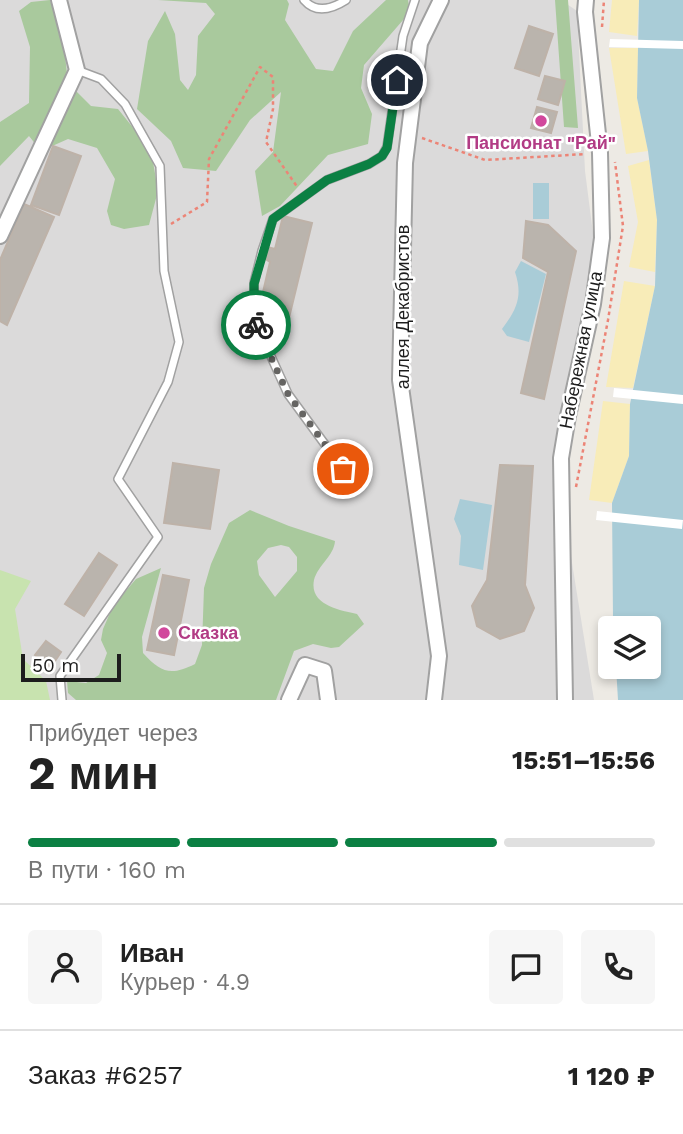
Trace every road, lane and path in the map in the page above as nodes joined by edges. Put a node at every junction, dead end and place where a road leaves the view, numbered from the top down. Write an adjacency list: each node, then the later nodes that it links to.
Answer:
1 (59, 0): 7 (street)
2 (304, 0): 3 (lane)
3 (346, 0)
4 (415, 0): 10 (lane)
5 (441, 0): 8 (street, аллея Декабристов)
6 (586, 0): 9 (street, Набережная улица)
7 (77, 70): 11 (lane); 12 (street)
8 (409, 133): 9 (path); 17 (street, аллея Декабристов)
9 (600, 153): 18 (street, Набережная улица)
10 (304, 197): 11 (path); 13 (lane)
11 (162, 230): 14 (lane)
12 (0, 236)
13 (343, 469)
14 (62, 700)
15 (289, 700): 16 (street)
16 (328, 700)
17 (435, 700)
18 (565, 700)

